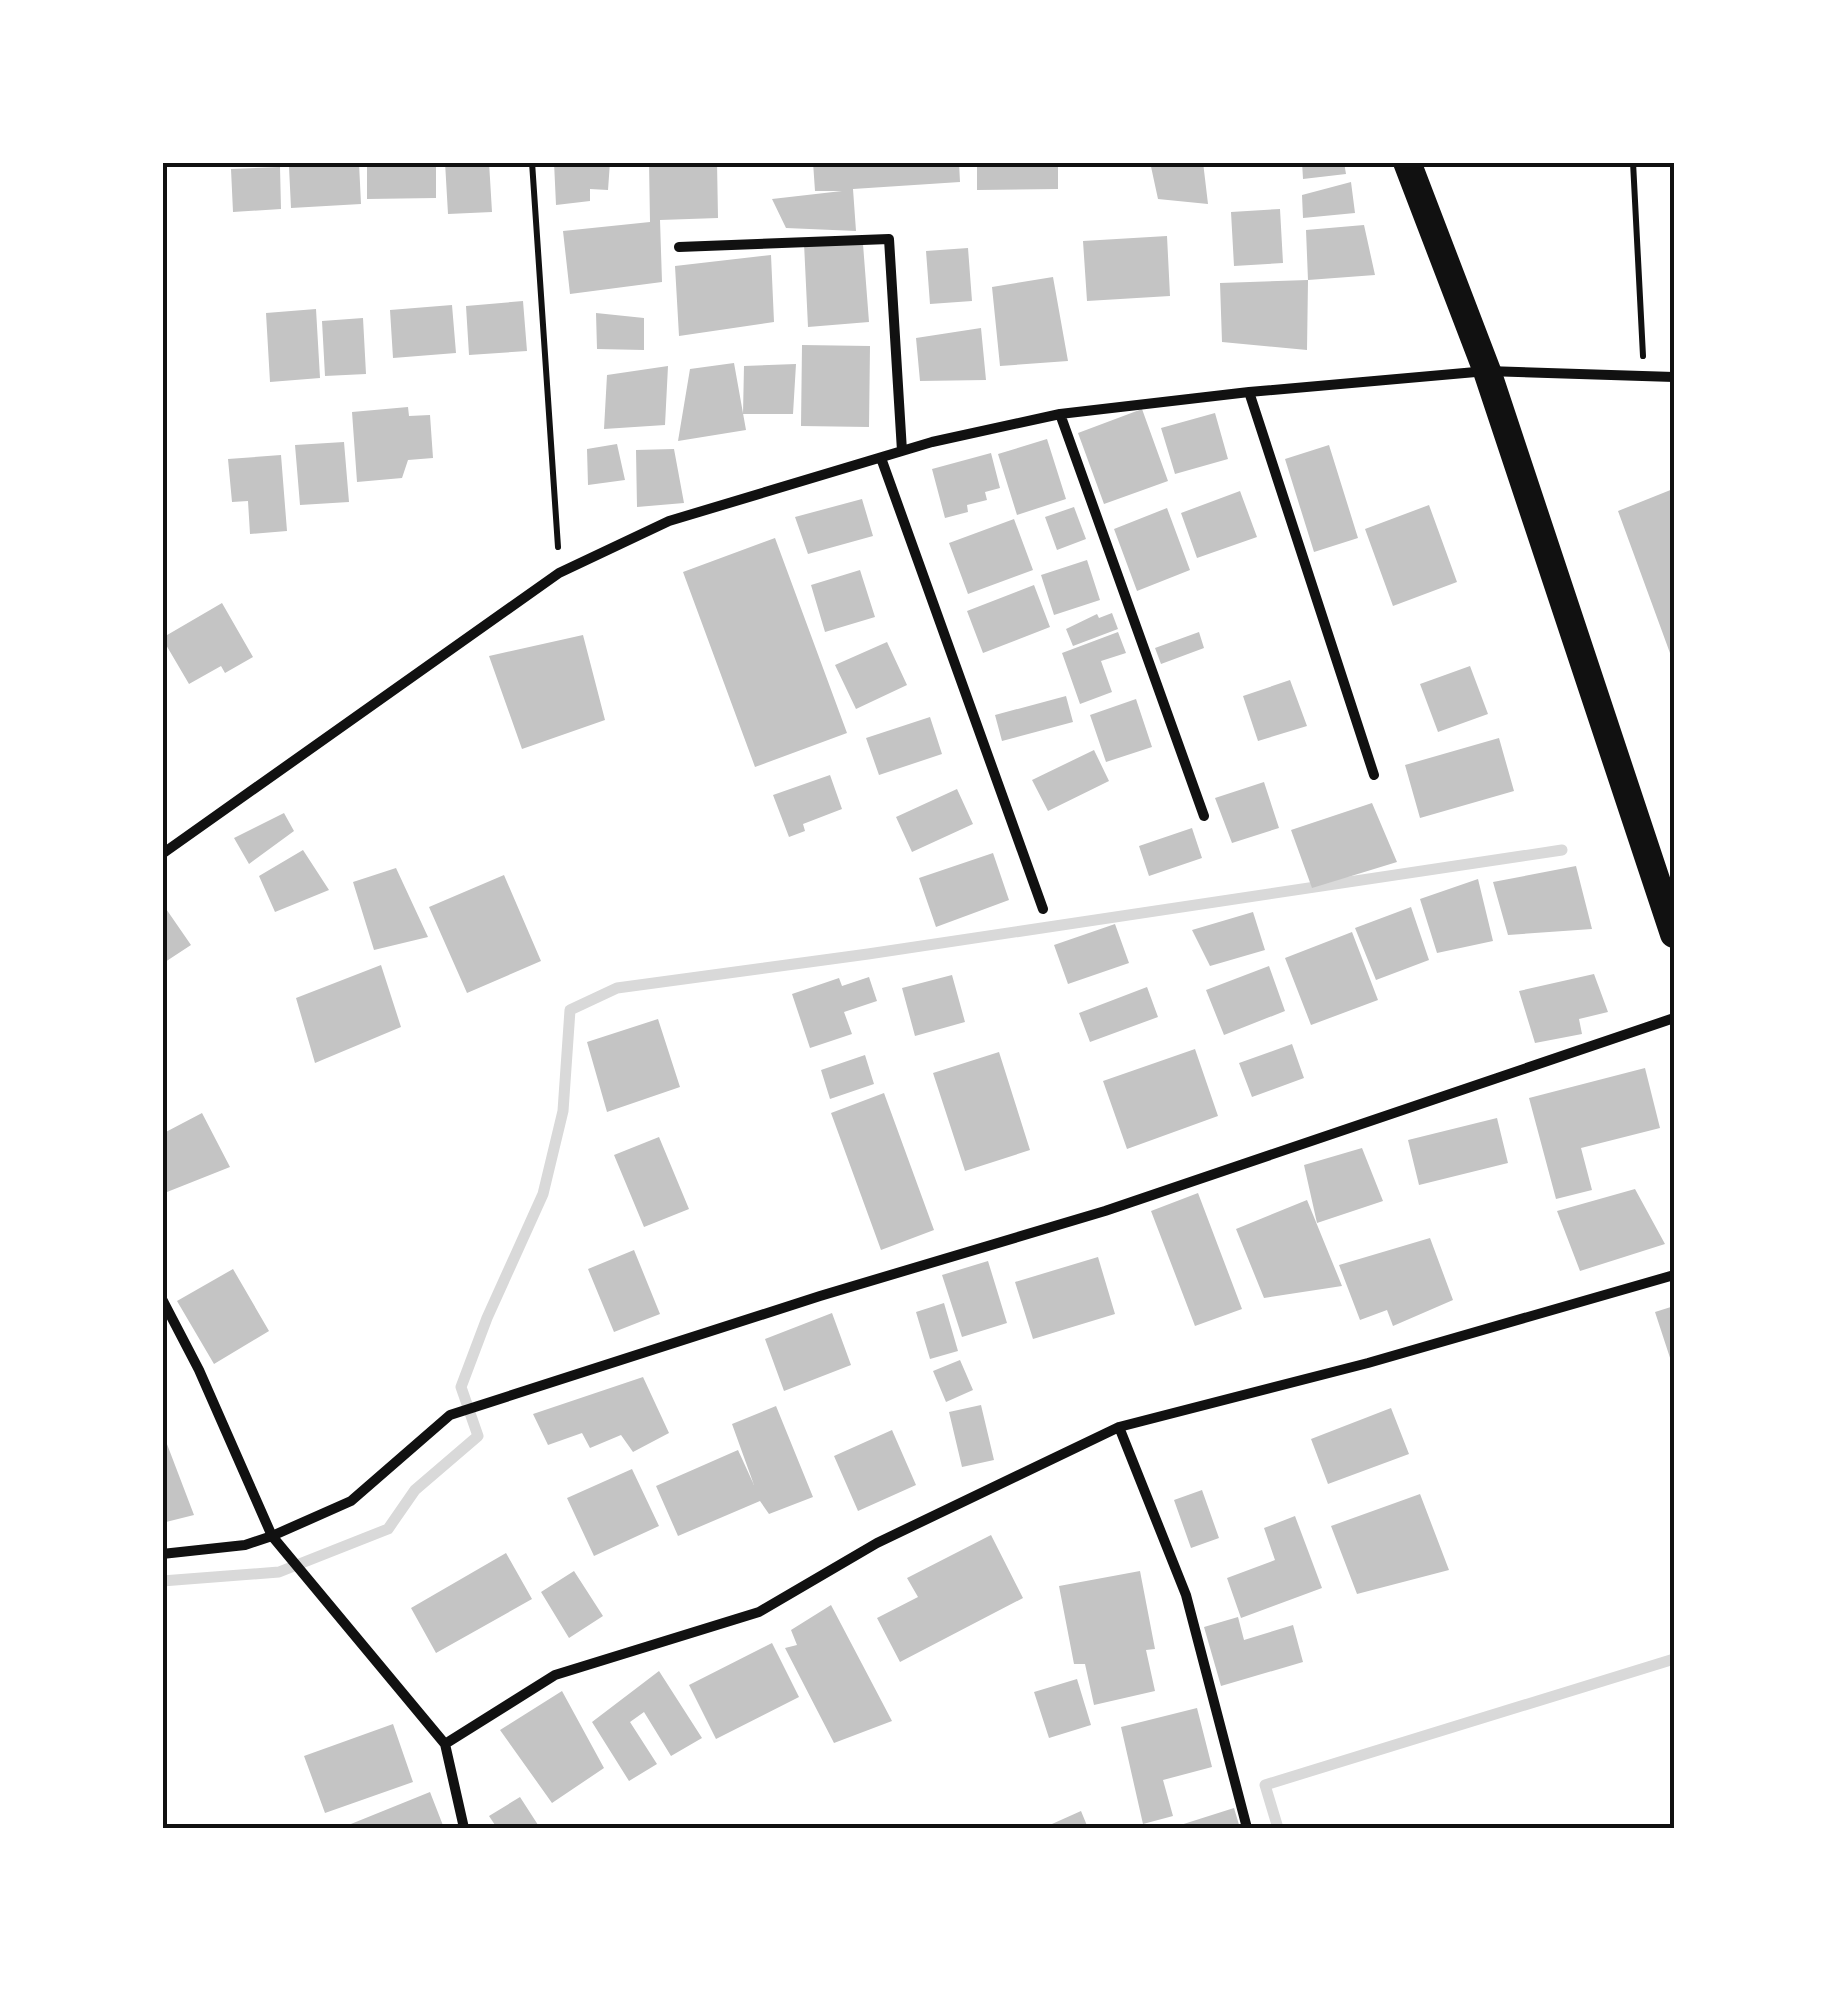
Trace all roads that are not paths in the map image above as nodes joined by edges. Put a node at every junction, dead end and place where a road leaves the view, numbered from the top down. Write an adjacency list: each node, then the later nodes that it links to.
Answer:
1 (1407, 162): 3 (highway)
2 (679, 247): 7 (street)
3 (1487, 370): 4 (street); 5 (street); 13 (highway)
4 (1674, 377)
5 (1249, 392): 6 (street); 9 (street)
6 (1060, 414): 7 (street); 10 (street)
7 (902, 451): 8 (street)
8 (881, 458): 11 (street); 12 (street)
9 (1374, 775)
10 (1204, 816)
11 (162, 854)
12 (1043, 909)
13 (1674, 934)
14 (1674, 1018): 18 (street)
15 (1674, 1275): 17 (street)
16 (162, 1298): 18 (street)
17 (1119, 1427): 20 (street); 22 (street)
18 (272, 1536): 19 (street); 20 (street)
19 (162, 1554)
20 (445, 1744): 21 (street)
21 (464, 1828)
22 (1248, 1828)

